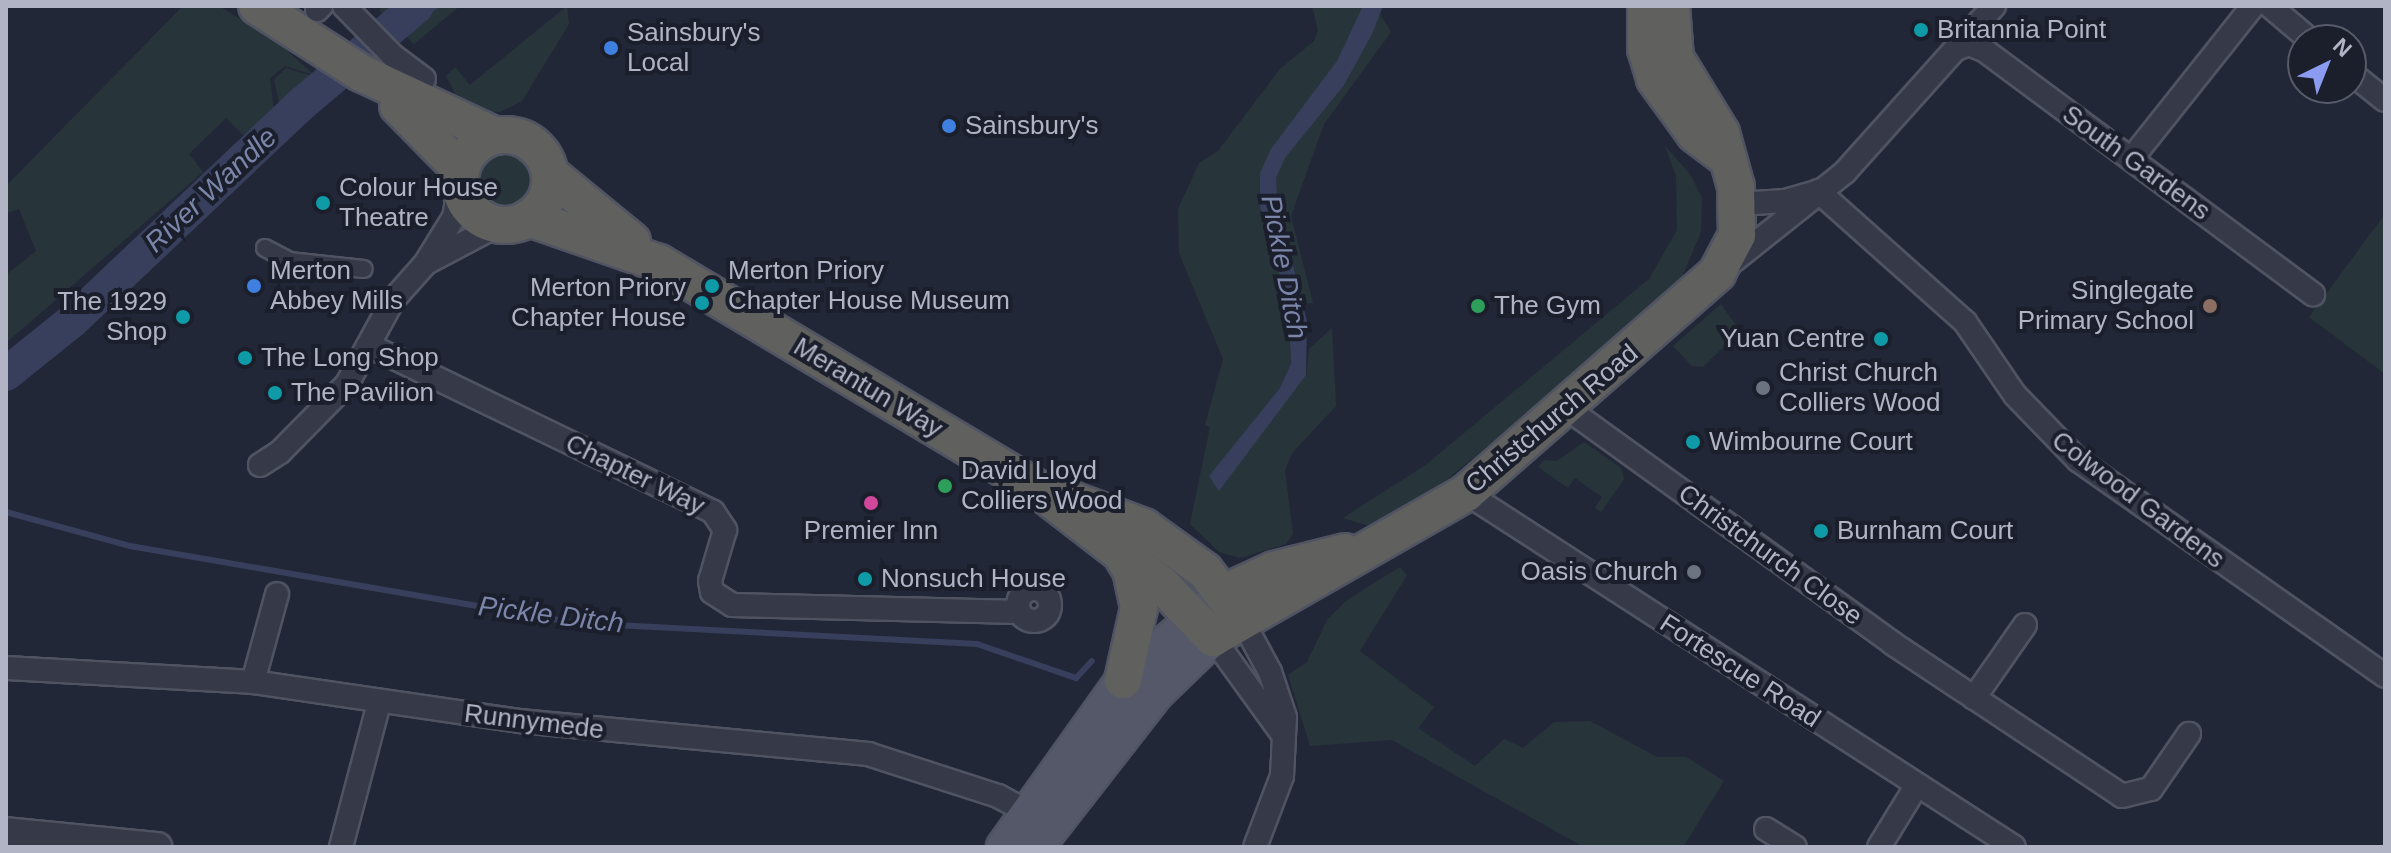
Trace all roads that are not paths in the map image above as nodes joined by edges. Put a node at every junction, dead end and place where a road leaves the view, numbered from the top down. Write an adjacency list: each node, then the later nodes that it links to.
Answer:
1 (257, 6): 10 (highway)
2 (344, 6): 10 (street)
3 (1646, 6): 16 (highway)
4 (1671, 6): 16 (highway)
5 (1994, 6): 9 (street, Christchurch Road)
6 (2253, 6): 15 (street)
7 (2270, 6): 8 (street)
8 (2291, 24)
9 (1956, 49): 15 (street, South Gardens); 19 (street, Christchurch Road)
10 (376, 64): 11 (street); 14 (highway); 18 (highway)
11 (424, 79)
12 (2367, 86): 13 (street)
13 (2385, 100)
14 (496, 136): 17 (highway); 18 (highway)
15 (2132, 158): 27 (street, South Gardens)
16 (1729, 159): 20 (highway)
17 (550, 174): 21 (highway); 24 (highway, Merantun Way)
18 (461, 178): 21 (highway); 23 (street)
19 (1818, 191): 20 (street, Christchurch Road); 26 (street, Christchurch Road); 41 (street, Colwood Gardens)
20 (1738, 204): 26 (highway, Christchurch Road)
21 (514, 221): 23 (street); 24 (highway, Merantun Way)
22 (265, 248): 25 (street)
23 (425, 264): 28 (street)
24 (664, 266): 31 (highway, Merantun Way)
25 (364, 269)
26 (1717, 273): 29 (highway, Christchurch Road)
27 (2313, 294)
28 (372, 347): 30 (street); 35 (street, Chapter Way)
29 (1568, 409): 32 (highway, Christchurch Road); 44 (street, Christchurch Close)
30 (260, 465)
31 (1035, 487): 33 (highway, Merantun Way); 33 (highway, Merantun Way)
32 (1466, 493): 36 (highway, Christchurch Road); 48 (street, Fortescue Road)
33 (1120, 539): 36 (highway, Merantun Way); 42 (highway)
34 (277, 594): 43 (street)
35 (1019, 612)
36 (1219, 616): 42 (main road, Christchurch Road); 47 (street); 47 (street); 55 (main road, Christchurch Road)
37 (2025, 625): 44 (street)
38 (6, 653): 40 (street, Runnymede)
39 (6, 668): 40 (street, Runnymede)
40 (31, 669): 43 (street, Runnymede)
41 (2385, 676)
42 (1123, 680): 49 (main road, Christchurch Road)
43 (253, 682): 45 (street, Runnymede)
44 (1974, 698): 46 (street, Christchurch Close)
45 (379, 703): 49 (street, Runnymede); 53 (street)
46 (2189, 734)
47 (1285, 740): 56 (street)
48 (1917, 785): 58 (street); 59 (street, Fortescue Road)
49 (1028, 812): 54 (main road, Christchurch Road)
50 (1766, 829): 57 (street)
51 (6, 832): 52 (street)
52 (157, 847)
53 (341, 847)
54 (1004, 847)
55 (1036, 847)
56 (1255, 847)
57 (1795, 847)
58 (1879, 847)
59 (2014, 847)

